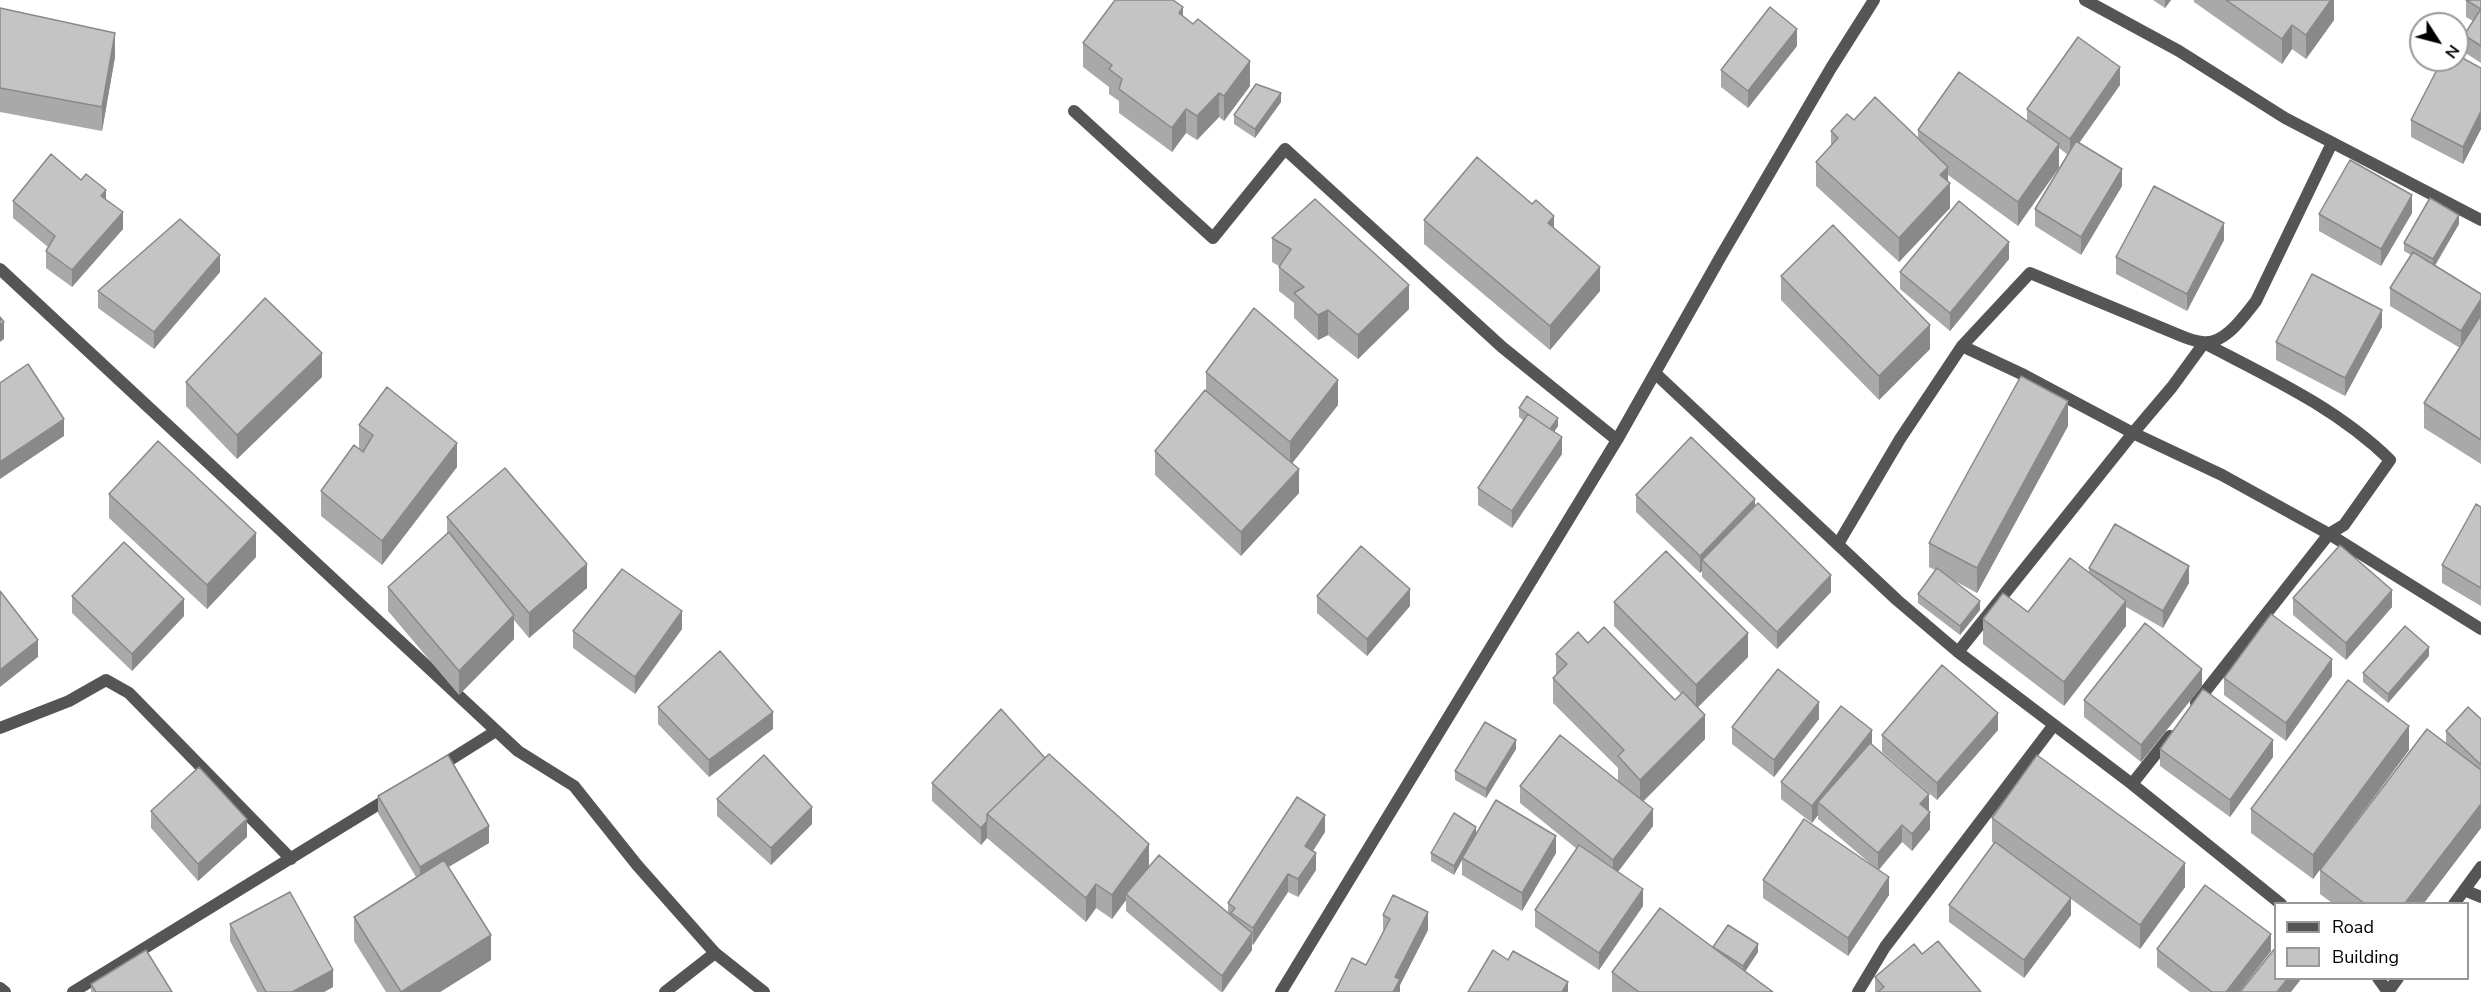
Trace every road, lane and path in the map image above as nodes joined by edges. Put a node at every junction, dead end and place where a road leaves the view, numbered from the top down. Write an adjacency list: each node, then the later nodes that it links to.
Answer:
1 (1874, 0): 9 (street)
2 (2085, 0): 4 (street)
3 (1074, 111): 11 (street)
4 (2332, 143): 5 (street); 7 (street)
5 (2481, 220)
6 (0, 269): 20 (street)
7 (2204, 343): 8 (street); 10 (street); 12 (street)
8 (1962, 346): 10 (street); 13 (street)
9 (1656, 374): 11 (street); 13 (street)
10 (2133, 433): 12 (street); 15 (street)
11 (1617, 440): 36 (street)
12 (2329, 534): 14 (street); 16 (street)
13 (1838, 544): 15 (street)
14 (2481, 629)
15 (1958, 652): 17 (street)
16 (2189, 712)
17 (2053, 726): 22 (street); 37 (street)
18 (0, 728): 24 (street)
19 (2175, 730): 22 (street)
20 (496, 731): 21 (street); 30 (street)
21 (428, 773)
22 (2132, 784): 28 (street)
23 (398, 792): 24 (street)
24 (291, 859): 33 (street)
25 (2481, 867): 26 (street)
26 (2464, 890): 27 (street); 29 (street)
27 (2481, 897)
28 (2280, 902)
29 (2455, 902)
30 (715, 953): 34 (street); 35 (street)
31 (0, 988): 32 (street)
32 (5, 992)
33 (73, 992)
34 (665, 992)
35 (764, 992)
36 (1281, 992)
37 (1858, 992)

